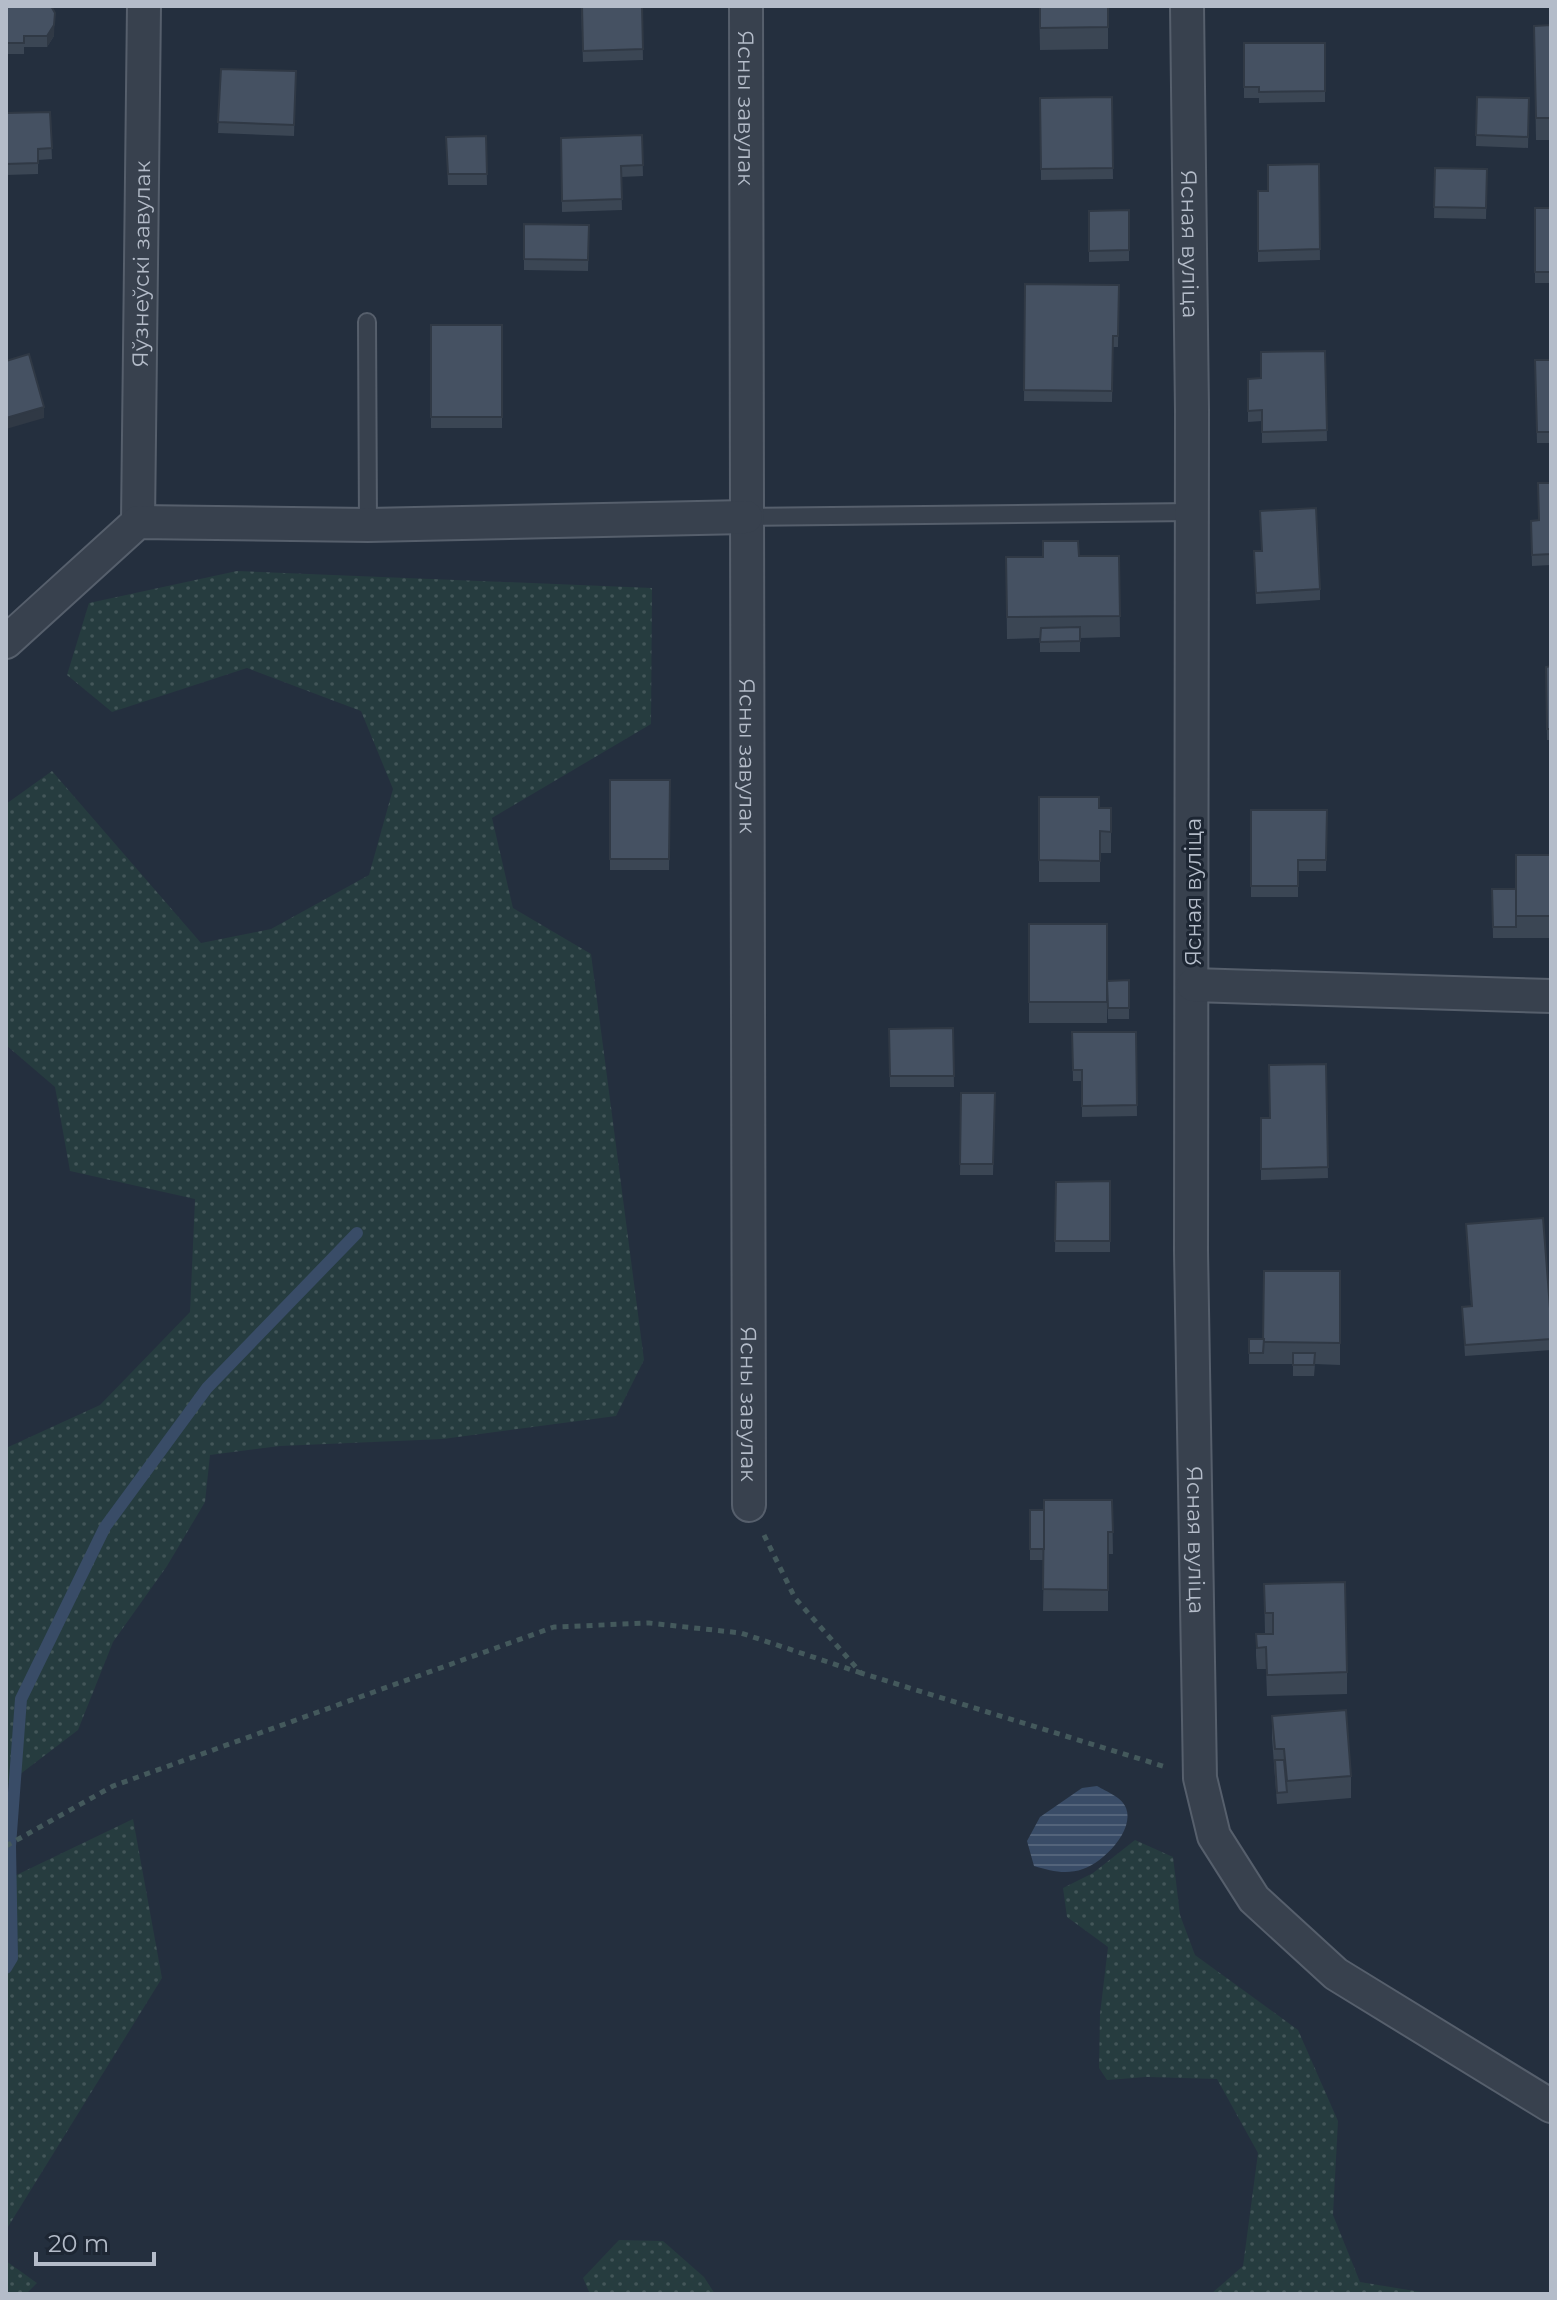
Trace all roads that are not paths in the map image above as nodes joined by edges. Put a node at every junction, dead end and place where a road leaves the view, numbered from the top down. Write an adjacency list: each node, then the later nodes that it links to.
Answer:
1 (144, 6): 7 (street, Яўзнеўскі завулак)
2 (746, 6): 6 (street, Ясны завулак)
3 (1187, 6): 5 (street, Ясная вуліца)
4 (367, 322): 8 (lane)
5 (1192, 512): 6 (lane); 10 (street, Ясная вуліца)
6 (746, 517): 8 (street); 12 (street, Ясны завулак)
7 (138, 522): 8 (street); 9 (street)
8 (368, 525)
9 (6, 642)
10 (1193, 985): 11 (street); 13 (street, Ясная вуліца)
11 (1551, 996)
12 (749, 1505)
13 (1551, 2106)

